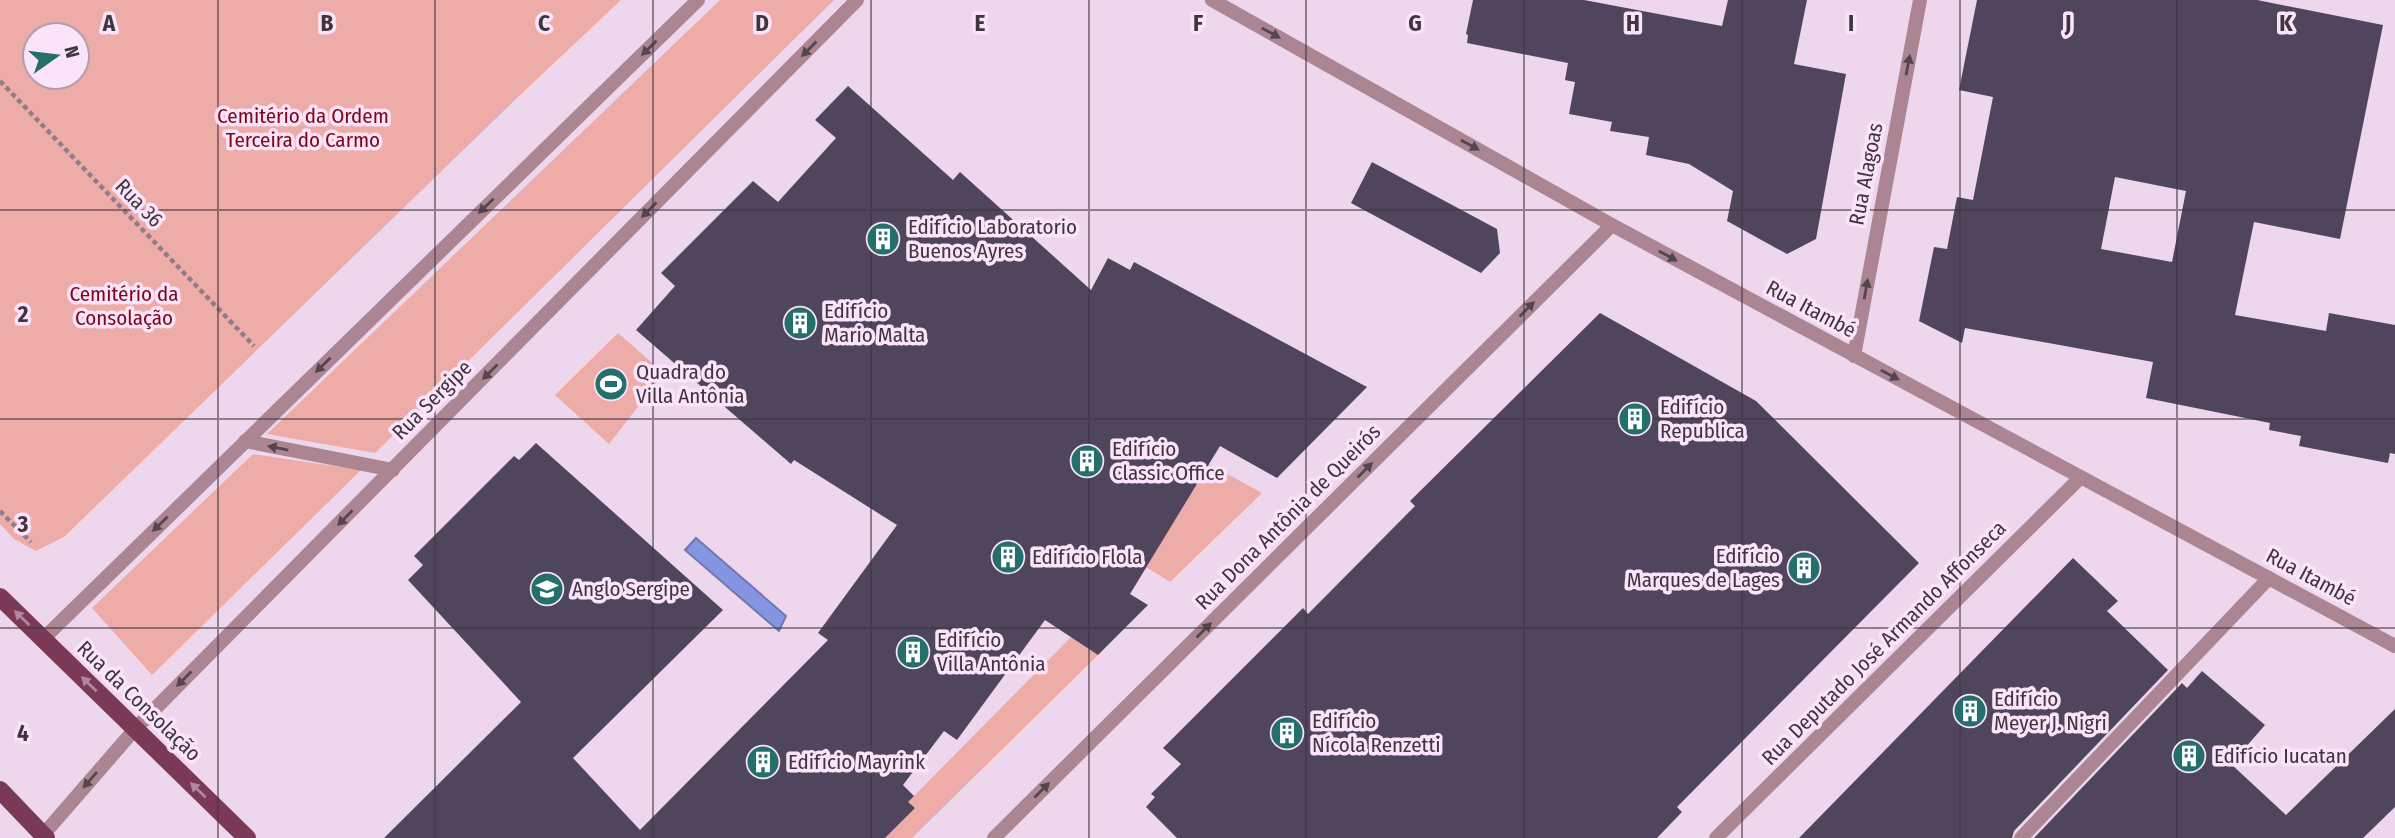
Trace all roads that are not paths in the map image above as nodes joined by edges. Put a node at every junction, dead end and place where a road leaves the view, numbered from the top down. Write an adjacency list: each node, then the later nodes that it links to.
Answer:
1 (698, 0): 7 (street, one-way to 7)
2 (857, 0): 8 (street, Rua Sergipe, one-way to 8)
3 (1212, 0): 5 (street, Rua Itambé, one-way to 5)
4 (1920, 0): 6 (street, Rua Alagoas, one-way to 4)
5 (1612, 225): 6 (street, Rua Itambé, one-way to 6); 18 (street, Rua Dona Antônia de Queirós, one-way to 5)
6 (1854, 356): 9 (street, Rua Itambé, one-way to 9)
7 (245, 441): 8 (street, one-way to 7); 12 (street, one-way to 12)
8 (393, 470): 14 (street, Rua Sergipe, one-way to 14)
9 (2081, 477): 10 (street, Rua Itambé); 19 (street, Rua Deputado José Armando Affonseca)
10 (2269, 578): 13 (street, Rua Itambé); 20 (street)
11 (0, 597): 12 (main road, Rua da Consolação, one-way to 11)
12 (43, 639): 14 (main road, Rua da Consolação, one-way to 12)
13 (2395, 646)
14 (135, 729): 16 (street, Rua Sergipe, one-way to 16); 17 (main road, Rua da Consolação, one-way to 14)
15 (0, 790): 16 (main road)
16 (45, 836)
17 (247, 838)
18 (994, 838)
19 (1716, 838)
20 (2021, 838)

